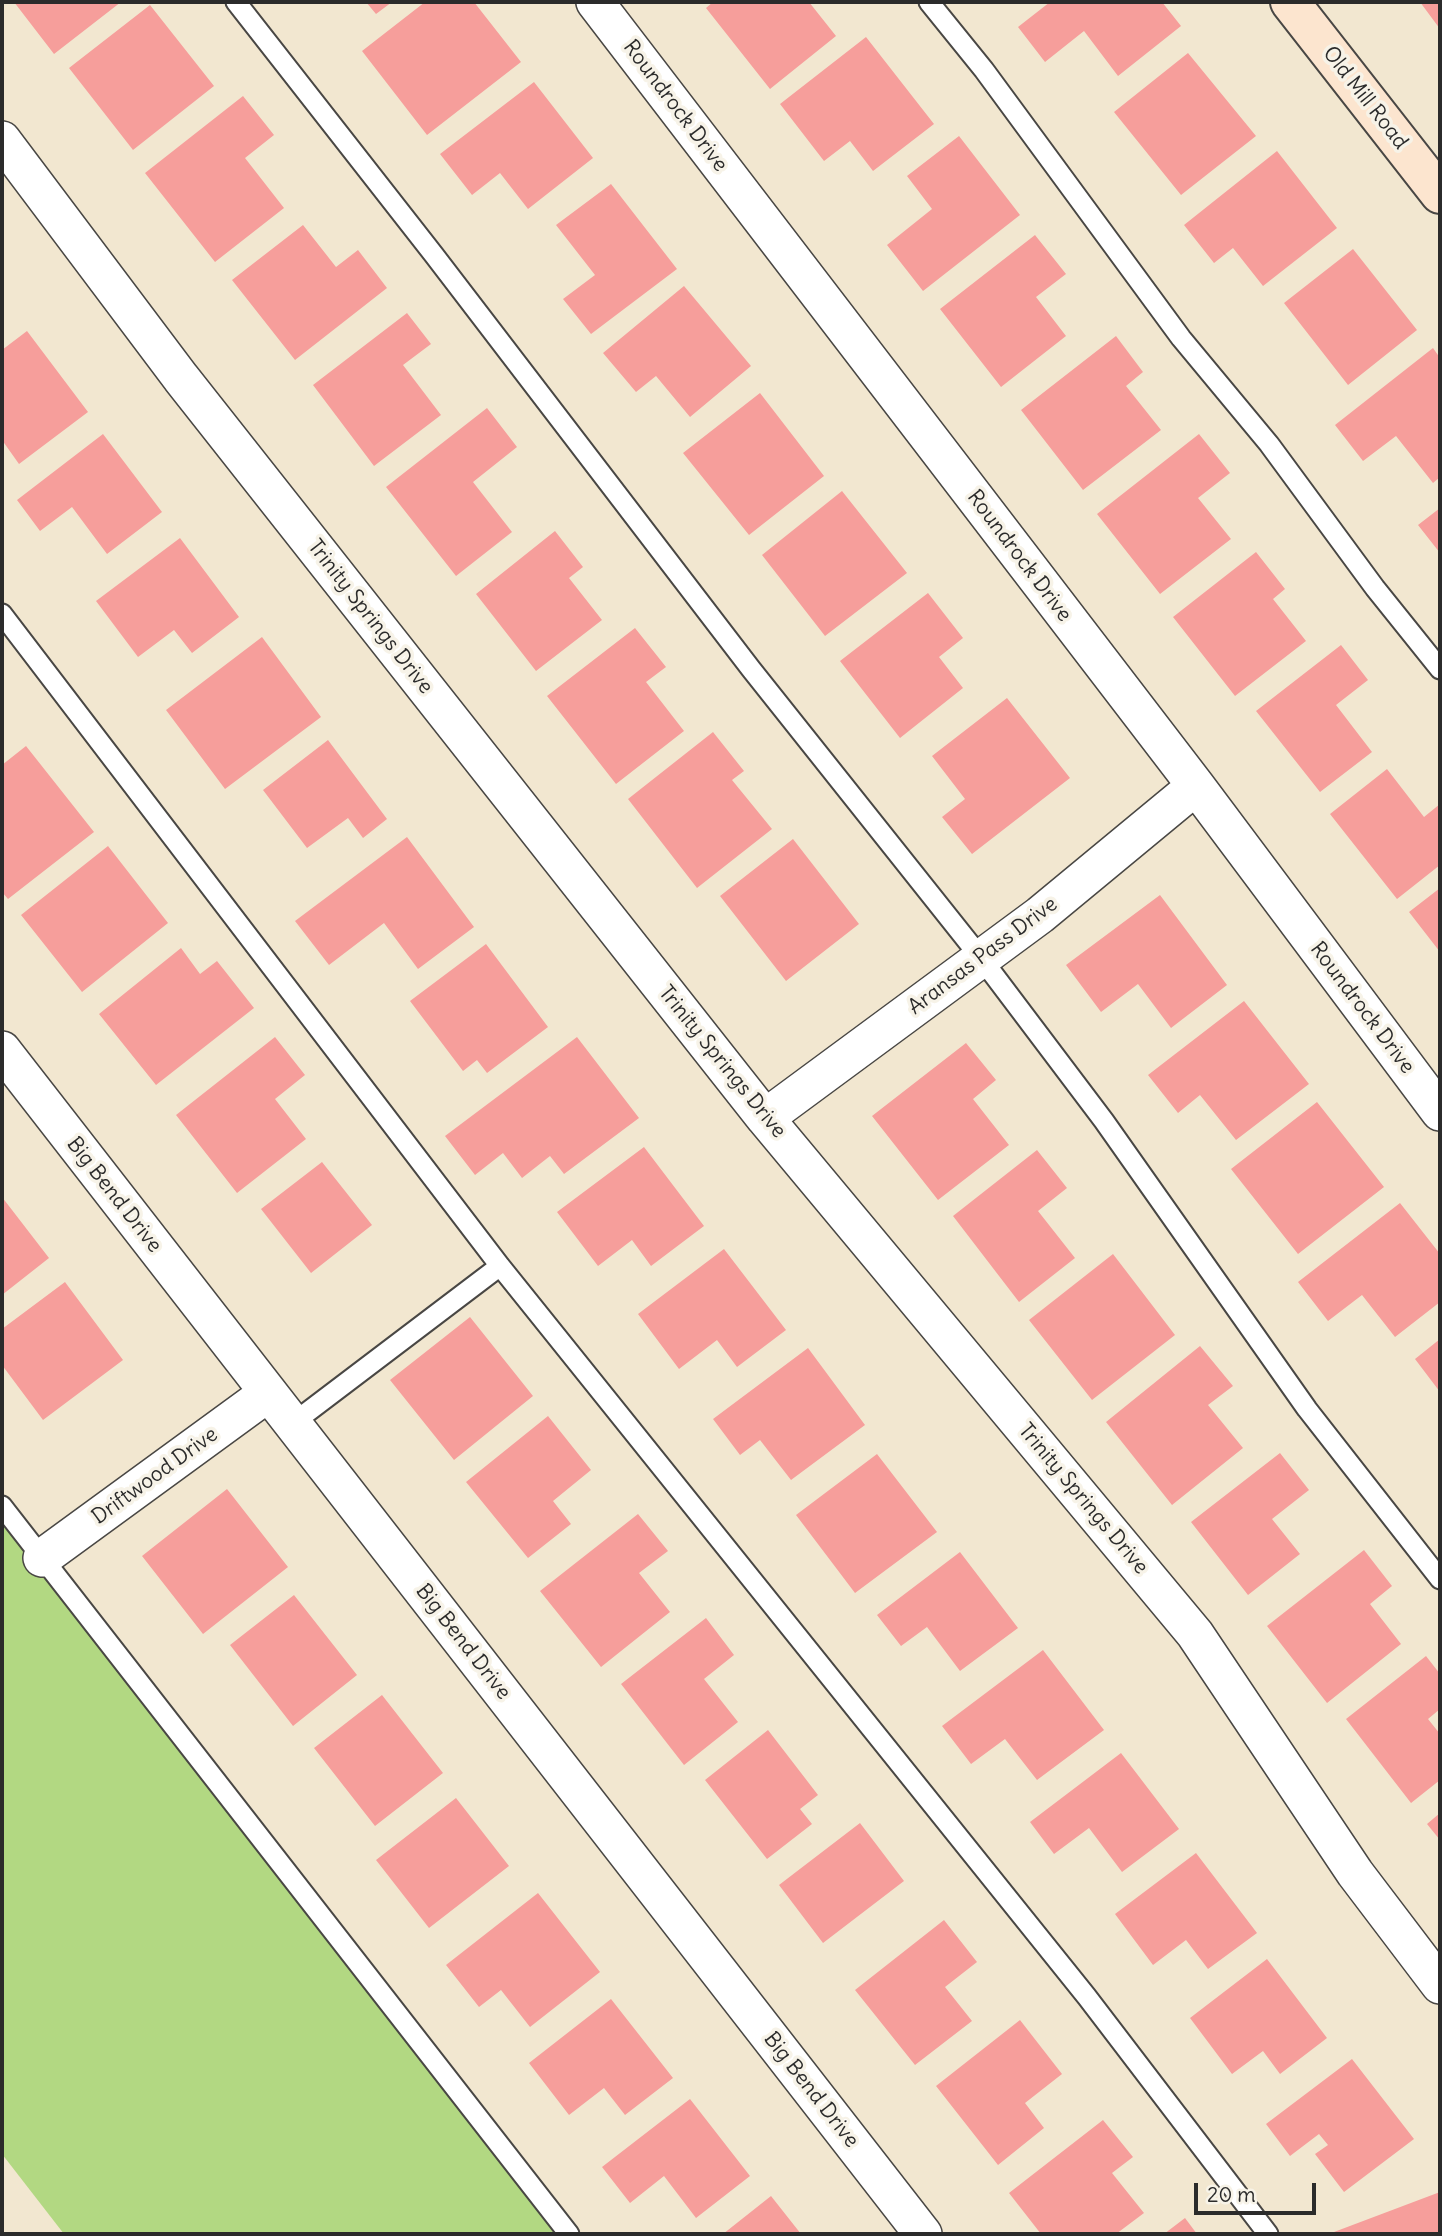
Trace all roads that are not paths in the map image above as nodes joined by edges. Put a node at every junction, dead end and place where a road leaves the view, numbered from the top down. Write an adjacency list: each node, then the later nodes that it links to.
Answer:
1 (236, 2): 10 (lane)
2 (595, 2): 9 (street, Roundrock Drive)
3 (929, 2): 8 (lane)
4 (1290, 2): 6 (street, Old Mill Road)
5 (2, 140): 13 (street, Trinity Springs Drive)
6 (1440, 194)
7 (2, 614): 14 (lane)
8 (1440, 669)
9 (1196, 786): 10 (street, Aransas Pass Drive); 12 (street, Roundrock Drive)
10 (981, 958): 13 (street, Aransas Pass Drive); 19 (lane)
11 (2, 1050): 15 (street, Big Bend Drive)
12 (1440, 1112)
13 (765, 1118): 20 (street, Trinity Springs Drive)
14 (500, 1266): 16 (lane); 23 (lane)
15 (268, 1393): 16 (street, Big Bend Drive); 18 (street, Driftwood Drive)
16 (293, 1423): 22 (street, Big Bend Drive)
17 (2, 1506): 18 (lane)
18 (41, 1558): 21 (lane)
19 (1440, 1579)
20 (1440, 1984)
21 (569, 2234)
22 (923, 2234)
23 (1268, 2234)

